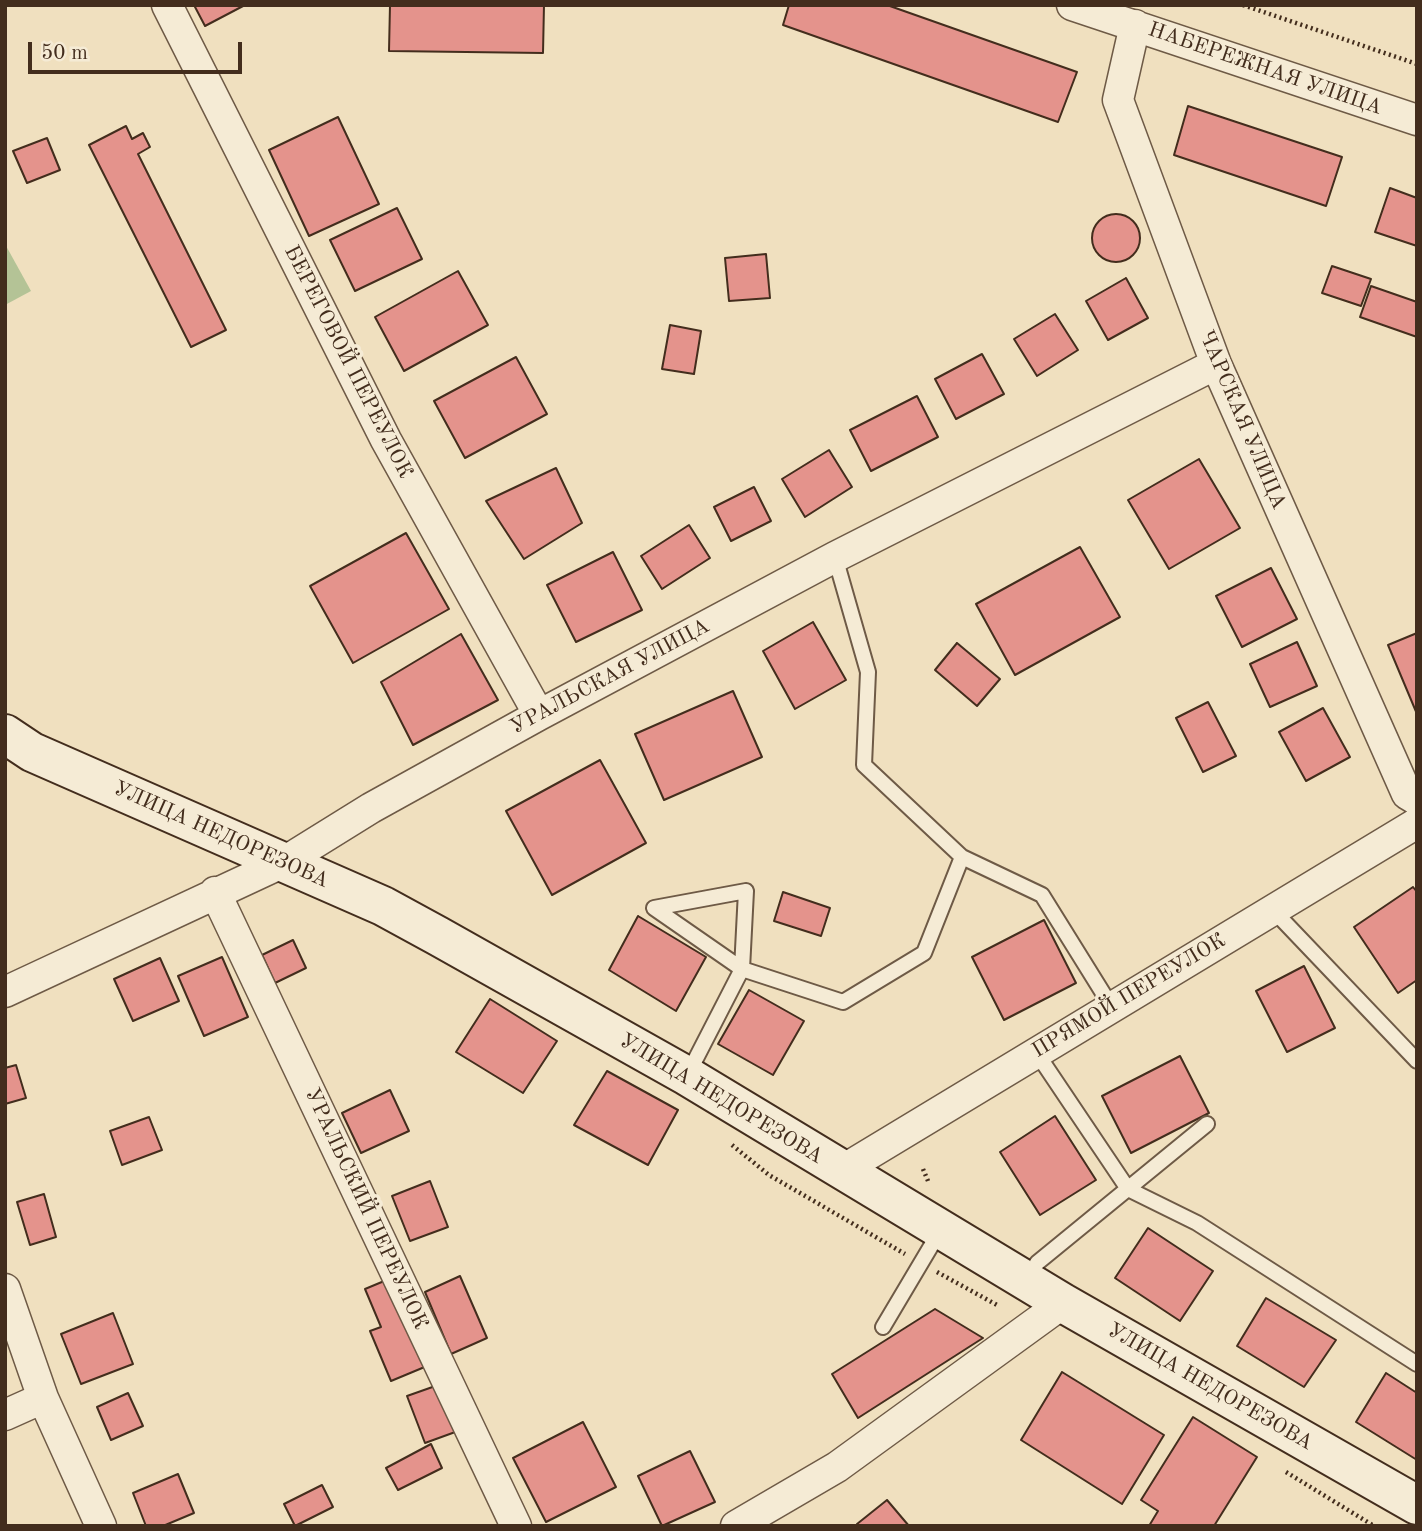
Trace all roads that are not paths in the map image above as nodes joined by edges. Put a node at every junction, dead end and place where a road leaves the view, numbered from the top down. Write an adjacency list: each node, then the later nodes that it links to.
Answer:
1 (167, 5): 7 (street, БЕРЕГОВОЙ ПЕРЕУЛОК)
2 (1072, 5): 3 (street, НАБЕРЕЖНАЯ УЛИЦА)
3 (1135, 25): 4 (street, НАБЕРЕЖНАЯ УЛИЦА); 5 (street, ЧАРСКАЯ УЛИЦА)
4 (1417, 120)
5 (1216, 364): 6 (street, УРАЛЬСКАЯ УЛИЦА); 9 (street, ЧАРСКАЯ УЛИЦА)
6 (835, 558): 7 (street, УРАЛЬСКАЯ УЛИЦА); 11 (lane)
7 (539, 715): 12 (street, УРАЛЬСКАЯ УЛИЦА)
8 (5, 734): 12 (street, УЛИЦА НЕДОРЕЗОВА)
9 (1417, 800)
10 (1417, 823): 14 (street, ПРЯМОЙ ПЕРЕУЛОК)
11 (962, 857): 15 (lane); 17 (lane)
12 (284, 862): 13 (street, УРАЛЬСКАЯ УЛИЦА); 20 (street, УЛИЦА НЕДОРЕЗОВА)
13 (215, 892): 16 (street, УРАЛЬСКАЯ УЛИЦА); 34 (street, УРАЛЬСКИЙ ПЕРЕУЛОК)
14 (1273, 909): 17 (street, ПРЯМОЙ ПЕРЕУЛОК); 19 (lane)
15 (742, 969): 15 (lane); 20 (lane)
16 (5, 992)
17 (1111, 1006): 18 (street, ПРЯМОЙ ПЕРЕУЛОК)
18 (1036, 1052): 22 (street, ПРЯМОЙ ПЕРЕУЛОК); 23 (lane)
19 (1417, 1061)
20 (687, 1076): 22 (street, УЛИЦА НЕДОРЕЗОВА)
21 (1207, 1124): 23 (lane)
22 (841, 1171): 24 (street, УЛИЦА НЕДОРЕЗОВА)
23 (1128, 1189): 25 (lane); 29 (lane)
24 (941, 1230): 27 (street, УЛИЦА НЕДОРЕЗОВА); 28 (lane)
25 (1037, 1263)
26 (5, 1289): 30 (street)
27 (1063, 1303): 32 (street, УЛИЦА НЕДОРЕЗОВА); 35 (street)
28 (883, 1327)
29 (1417, 1364)
30 (43, 1398): 31 (street); 33 (street)
31 (5, 1415)
32 (1417, 1505)
33 (101, 1526)
34 (516, 1526)
35 (736, 1526)

